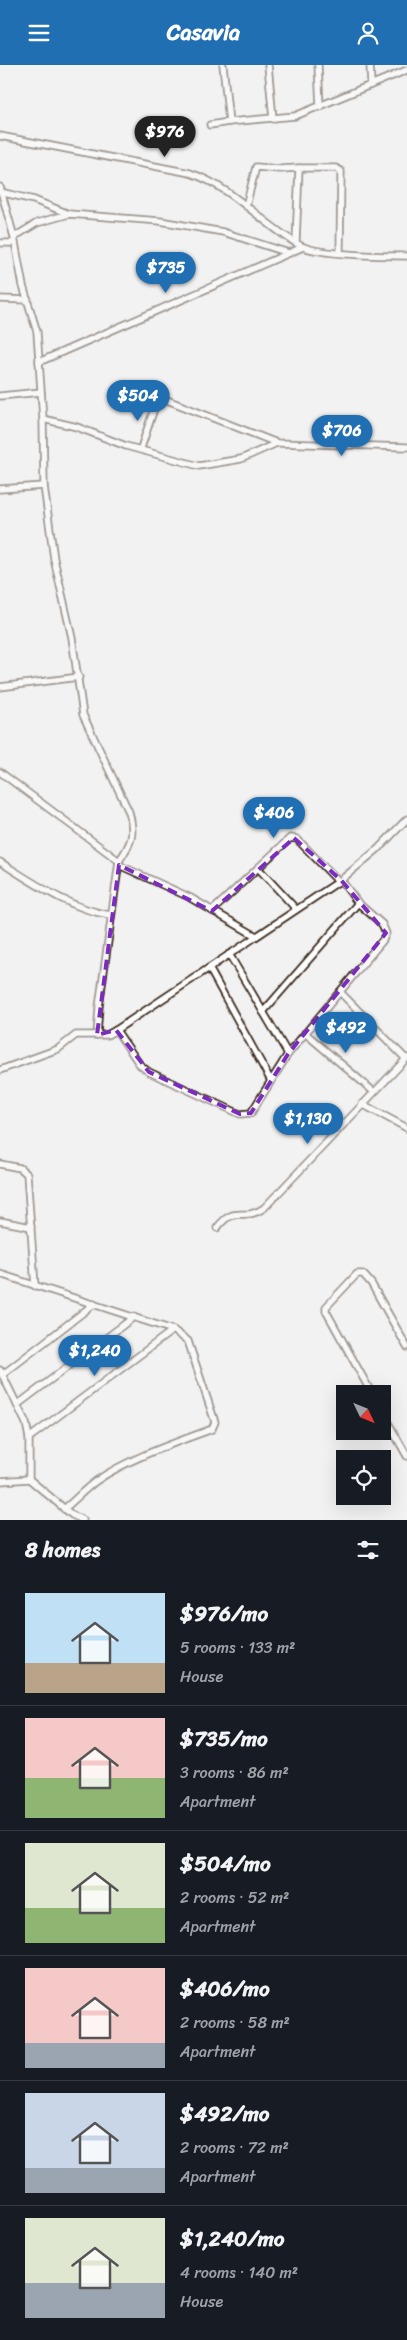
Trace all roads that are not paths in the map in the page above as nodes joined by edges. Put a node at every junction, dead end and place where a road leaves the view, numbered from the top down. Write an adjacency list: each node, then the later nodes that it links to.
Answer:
1 (223, 65): 9 (street)
2 (268, 65): 8 (street)
3 (318, 65): 7 (street)
4 (370, 65): 6 (street)
5 (407, 70): 6 (street)
6 (371, 85): 7 (street)
7 (320, 107): 8 (street)
8 (274, 119): 9 (street)
9 (230, 122): 10 (street)
10 (210, 125)
11 (0, 136): 14 (street)
12 (299, 168): 14 (street); 17 (street); 20 (street)
13 (1, 191): 15 (street); 16 (street)
14 (246, 206): 17 (street)
15 (70, 214): 16 (street); 21 (street)
16 (14, 240): 18 (street); 24 (street)
17 (296, 242): 19 (street)
18 (0, 243)
19 (303, 247): 20 (street); 21 (street)
20 (340, 252): 22 (street)
21 (289, 253): 25 (street)
22 (407, 256)
23 (0, 299): 24 (street)
24 (28, 300): 25 (street)
25 (39, 362): 26 (street)
26 (41, 392): 27 (street); 28 (street)
27 (0, 396)
28 (43, 419): 31 (street); 32 (street)
29 (277, 443): 30 (street); 31 (street); 31 (street)
30 (407, 447)
31 (141, 448)
32 (44, 487): 33 (street); 34 (street)
33 (0, 489)
34 (79, 677): 35 (street); 39 (street)
35 (0, 687)
36 (0, 772): 39 (street)
37 (407, 819): 41 (street)
38 (0, 862): 45 (street)
39 (119, 863): 44 (street); 45 (street)
40 (258, 868): 41 (street); 43 (street); 44 (street)
41 (339, 881): 42 (street); 43 (street)
42 (358, 903): 49 (street); 50 (street)
43 (296, 909): 46 (street)
44 (212, 911): 46 (street)
45 (110, 915): 53 (street)
46 (256, 937): 47 (street)
47 (229, 954): 48 (street); 50 (street)
48 (209, 968): 51 (street); 57 (street)
49 (340, 992): 52 (street); 55 (street)
50 (263, 1012): 54 (street)
51 (116, 1030): 53 (street); 57 (street)
52 (305, 1033): 54 (street); 58 (street)
53 (97, 1035): 56 (street)
54 (288, 1054): 57 (street)
55 (406, 1058): 58 (street)
56 (0, 1070)
57 (271, 1081)
58 (374, 1092): 59 (street)
59 (362, 1104): 60 (street); 64 (street)
60 (407, 1128)
61 (0, 1164): 63 (street)
62 (0, 1221): 63 (street)
63 (31, 1227): 66 (street)
64 (217, 1228)
65 (0, 1274): 66 (street)
66 (34, 1286): 67 (street)
67 (94, 1303): 68 (street); 71 (street)
68 (134, 1317): 69 (street); 73 (street)
69 (174, 1330): 75 (street); 79 (street)
70 (407, 1347): 72 (street)
71 (1, 1372): 73 (street)
72 (367, 1385)
73 (17, 1405): 75 (street)
74 (391, 1428): 76 (street)
75 (29, 1438): 77 (street)
76 (407, 1456)
77 (30, 1479): 78 (street); 79 (street)
78 (0, 1481)
79 (64, 1509): 80 (street)
80 (83, 1520)

